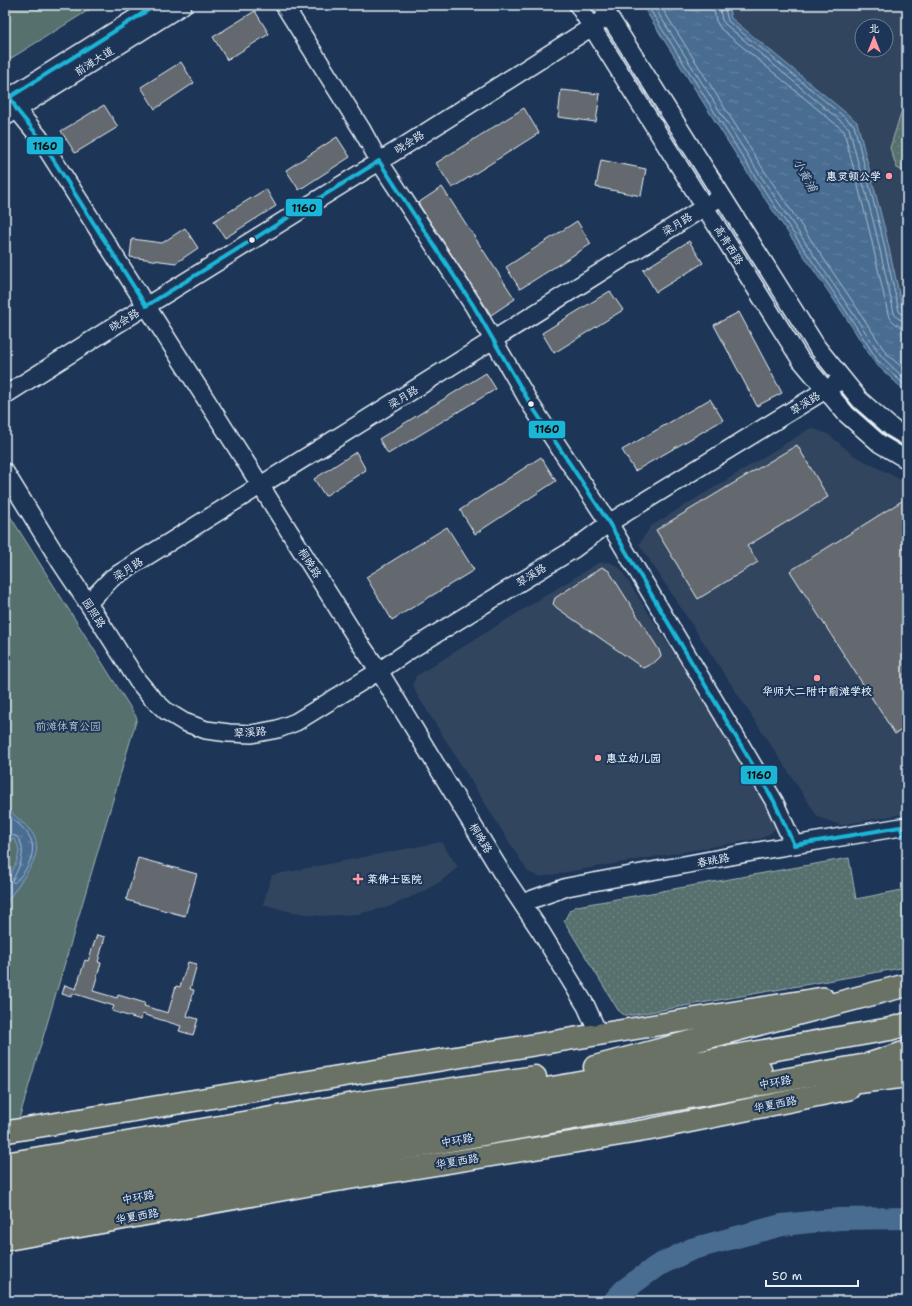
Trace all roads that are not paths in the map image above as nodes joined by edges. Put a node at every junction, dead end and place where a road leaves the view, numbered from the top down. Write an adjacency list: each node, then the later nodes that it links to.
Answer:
1 (156, 5): 7 (street, 前滩大道)
2 (183, 5): 7 (street, 前滩大道)
3 (284, 5): 8 (street)
4 (578, 5): 6 (street, 高青西路)
5 (606, 10): 6 (street, 晓会路); 9 (street, 高青西路)
6 (592, 27): 8 (street, 晓会路); 10 (street, 高青西路)
7 (9, 106): 11 (street, 桐晚路)
8 (379, 161): 11 (street, 晓会路); 12 (street)
9 (722, 196): 10 (street, 梁月路); 13 (street, 高青西路)
10 (704, 206): 12 (street, 梁月路); 14 (street, 高青西路)
11 (146, 306): 15 (street, 晓会路); 19 (street, 桐晚路)
12 (492, 340): 19 (street, 梁月路); 20 (street)
13 (843, 379): 14 (street, 翠溪路); 16 (street, 高青西路)
14 (826, 390): 17 (street, 高青西路); 20 (street, 翠溪路)
15 (5, 395)
16 (907, 437)
17 (907, 460)
18 (5, 472): 21 (street, 园照路)
19 (261, 486): 21 (street, 梁月路); 22 (street, 桐晚路)
20 (609, 523): 22 (street, 翠溪路); 25 (street)
21 (88, 603): 23 (street, 园照路)
22 (379, 671): 23 (street, 翠溪路); 26 (street, 桐晚路)
23 (206, 730)
24 (907, 826): 25 (street, 春眺路)
25 (794, 845): 26 (street, 春眺路)
26 (522, 903): 30 (street, 桐晚路)
27 (905, 985): 30 (main road); 33 (highway)
28 (907, 1014): 33 (highway)
29 (907, 1024): 38 (highway)
30 (599, 1035): 36 (main road)
31 (907, 1045): 39 (highway, 中环路)
32 (907, 1052): 35 (highway, 中环路)
33 (595, 1067): 37 (highway)
34 (907, 1077): 35 (highway); 41 (main road, 华夏西路)
35 (578, 1118): 40 (highway, 中环路)
36 (5, 1132)
37 (5, 1164)
38 (5, 1184)
39 (5, 1203)
40 (5, 1222)
41 (5, 1240)

